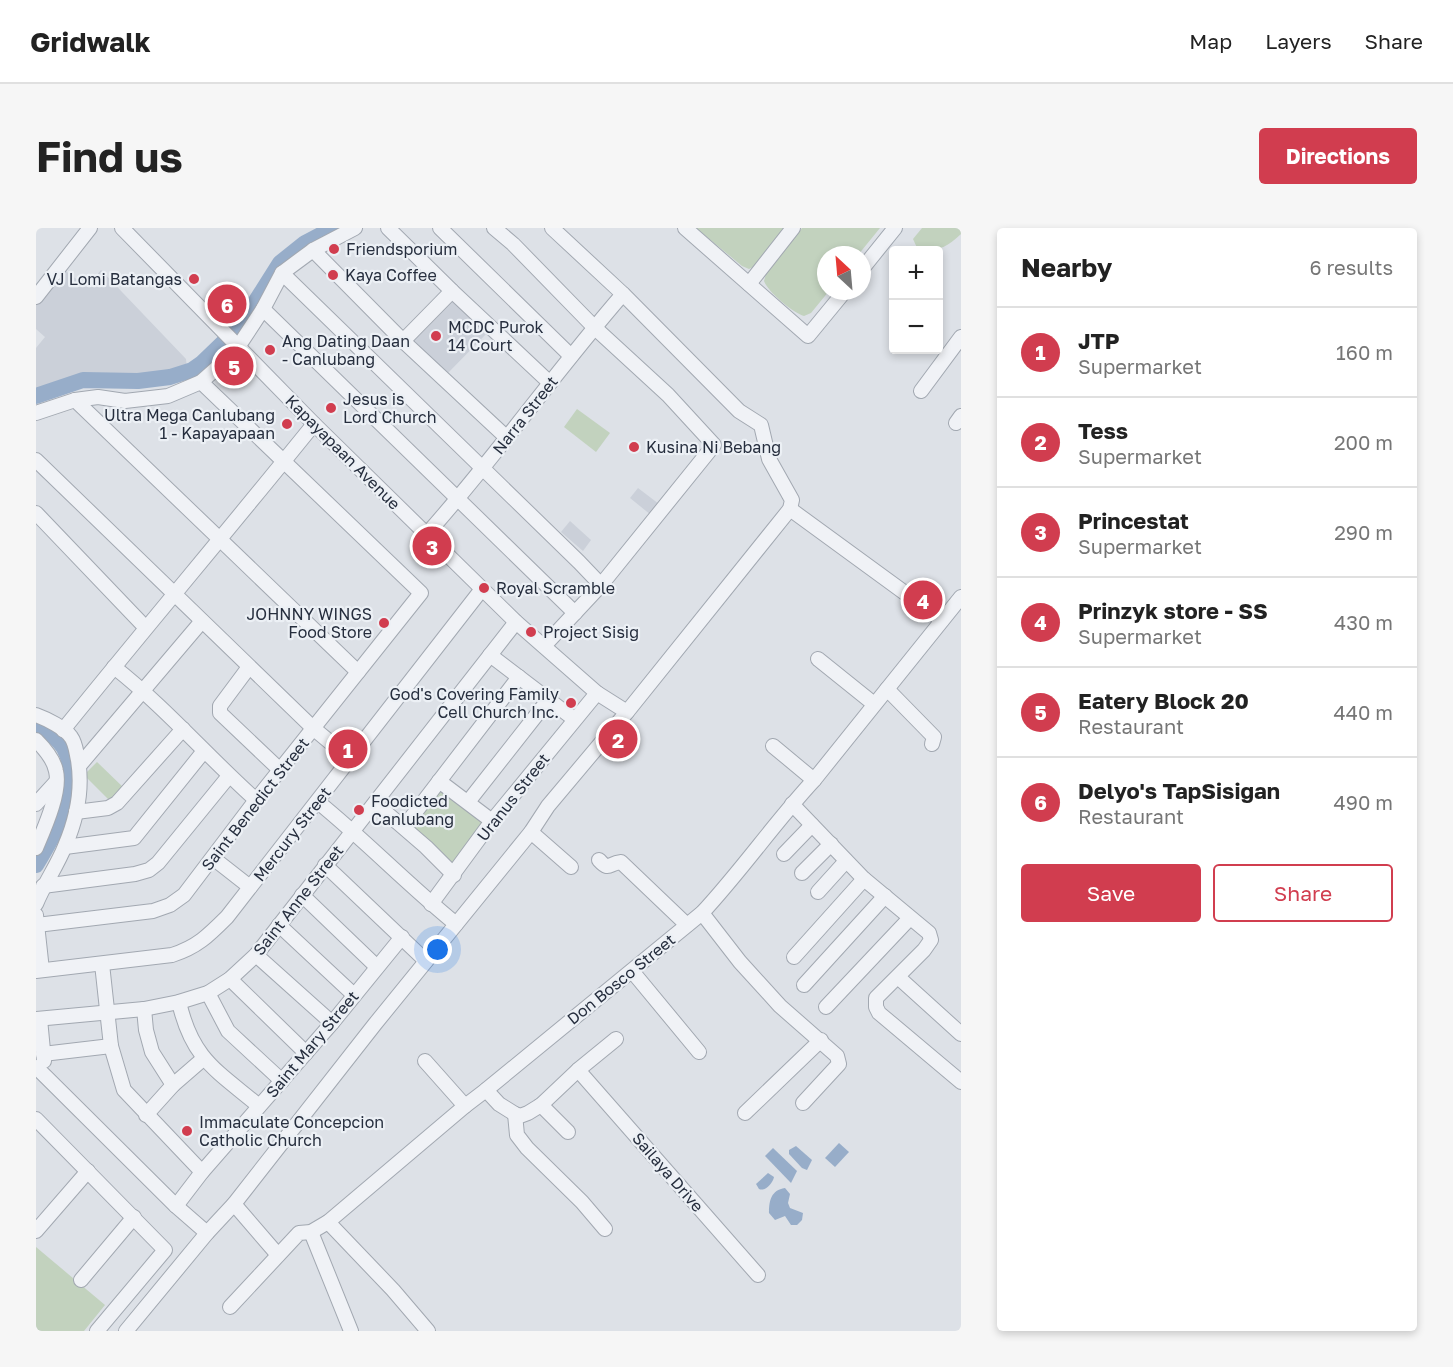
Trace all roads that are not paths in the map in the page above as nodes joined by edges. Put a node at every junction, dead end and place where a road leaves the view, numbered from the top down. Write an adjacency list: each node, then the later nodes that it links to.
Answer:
1 (90, 228): 17 (street)
2 (122, 228): 22 (street, Kapayapaan Avenue)
3 (354, 228): 11 (street)
4 (388, 228): 15 (street)
5 (440, 228): 24 (street)
6 (494, 228): 20 (street)
7 (552, 228): 16 (street)
8 (686, 228): 14 (street)
9 (793, 228): 14 (street)
10 (895, 228): 12 (street)
11 (313, 250): 13 (street); 23 (street)
12 (871, 258)
13 (282, 273): 19 (street); 34 (street)
14 (749, 284): 18 (street)
15 (452, 291): 23 (street); 26 (street)
16 (623, 294): 20 (street, Narra Street); 36 (street)
17 (36, 297)
18 (837, 300)
19 (262, 309): 22 (street); 35 (street)
20 (594, 327): 24 (street, Narra Street); 40 (street)
21 (961, 337): 27 (street)
22 (231, 341): 25 (street); 30 (street, Kapayapaan Avenue)
23 (403, 341): 31 (street)
24 (571, 356): 26 (street, Narra Street)
25 (201, 382): 28 (street); 33 (street)
26 (550, 383): 31 (street, Narra Street)
27 (921, 391)
28 (75, 400): 29 (street); 39 (street)
29 (36, 413)
30 (314, 424): 33 (street); 38 (street, Kapayapaan Avenue)
31 (507, 438): 34 (street, Narra Street)
32 (36, 460): 42 (street)
33 (285, 460): 39 (street); 54 (street, Saint Benedict Street)
34 (483, 469): 35 (street, Narra Street); 40 (street)
35 (458, 499): 38 (street, Narra Street); 44 (street)
36 (790, 509): 45 (street); 61 (street)
37 (36, 513): 48 (street)
38 (426, 535): 41 (street, Kapayapaan Avenue)
39 (221, 540): 42 (street); 54 (street)
40 (601, 585): 44 (street)
41 (482, 590): 47 (street, Kapayapaan Avenue); 71 (street, Mercury Street)
42 (175, 595): 46 (street); 48 (street)
43 (961, 597): 45 (street, Don Bosco Street)
44 (575, 613): 49 (street)
45 (942, 620): 57 (street, Don Bosco Street)
46 (202, 621): 53 (street); 56 (street)
47 (516, 622): 49 (street, Kapayapaan Avenue); 50 (street, Saint Anne Street)
48 (145, 627): 52 (street)
49 (544, 646): 58 (street, Kapayapaan Avenue)
50 (490, 655): 55 (street); 81 (street, Saint Anne Street)
51 (818, 658): 60 (street)
52 (114, 667): 56 (street); 66 (street)
53 (249, 667): 64 (street); 73 (street)
54 (358, 672): 64 (street, Saint Benedict Street)
55 (519, 676): 59 (street); 77 (street)
56 (142, 689): 65 (street); 72 (street)
57 (887, 689): 60 (street, Don Bosco Street); 67 (street)
58 (597, 693): 61 (street, Kapayapaan Avenue); 63 (street, Uranus Street)
59 (549, 699): 63 (street); 80 (street)
60 (874, 704): 75 (street, Don Bosco Street)
61 (627, 712): 89 (street)
62 (36, 716): 66 (street)
63 (574, 719): 85 (street, Uranus Street)
64 (314, 728): 71 (street); 73 (street, Saint Benedict Street)
65 (183, 729): 70 (street); 84 (street)
66 (63, 730): 72 (street)
67 (932, 744)
68 (773, 746): 75 (street)
69 (39, 748): 76 (street)
70 (204, 751): 74 (street); 91 (street)
71 (349, 758): 79 (street, Mercury Street)
72 (79, 766): 84 (street)
73 (280, 770): 78 (street, Saint Benedict Street)
74 (229, 776): 78 (street); 102 (street)
75 (814, 780): 83 (street, Don Bosco Street)
76 (57, 782): 82 (street); 92 (street)
77 (439, 782): 80 (street); 87 (street)
78 (256, 800): 94 (street, Saint Benedict Street)
79 (318, 802): 88 (street); 103 (street, Mercury Street)
80 (468, 802): 85 (street)
81 (375, 803): 87 (street); 88 (street, Saint Anne Street)
82 (36, 804)
83 (792, 804): 86 (street); 109 (street, Don Bosco Street)
84 (76, 812): 91 (street)
85 (492, 821): 100 (street, Uranus Street)
86 (812, 825): 90 (street); 93 (street)
87 (404, 827): 100 (street)
88 (352, 830): 97 (street, Saint Anne Street); 108 (street)
89 (531, 832): 98 (street); 112 (street)
90 (831, 844): 96 (street); 99 (street)
91 (65, 847): 102 (street)
92 (36, 848)
93 (784, 854)
94 (213, 858): 103 (street); 113 (street, Saint Benedict Street)
95 (599, 860): 115 (street)
96 (846, 861): 101 (street); 104 (street)
97 (326, 865): 105 (street, Saint Anne Street); 116 (street)
98 (570, 867)
99 (802, 873)
100 (454, 875): 108 (street, Uranus Street)
101 (864, 879): 106 (street); 118 (street)
102 (43, 886): 107 (street)
103 (250, 887): 120 (street, Mercury Street)
104 (818, 892)
105 (302, 896): 114 (street, Saint Anne Street); 121 (street)
106 (885, 896): 111 (street); 126 (street)
107 (36, 904)
108 (431, 904): 112 (street)
109 (702, 912): 115 (street, Don Bosco Street); 137 (street)
110 (36, 915): 113 (street)
111 (910, 918): 124 (street); 130 (street)
112 (456, 924): 119 (street)
113 (37, 925): 122 (street)
114 (279, 925): 117 (street, Saint Anne Street); 128 (street)
115 (687, 925): 123 (street, Don Bosco Street)
116 (402, 937): 119 (street); 121 (street, Saint Mary Street)
117 (256, 955): 125 (street, Saint Anne Street); 134 (street)
118 (794, 957)
119 (426, 961): 161 (street)
120 (102, 964): 122 (street, Mercury Street); 132 (street)
121 (377, 967): 128 (street, Saint Mary Street)
122 (39, 970)
123 (632, 971): 139 (street); 149 (street, Don Bosco Street)
124 (898, 977): 135 (street); 147 (street)
125 (230, 979): 127 (street, Saint Anne Street); 140 (street)
126 (804, 985)
127 (208, 993): 129 (street, Saint Anne Street); 146 (street)
128 (354, 994): 134 (street, Saint Mary Street)
129 (178, 1002): 131 (street, Saint Anne Street); 142 (street)
130 (826, 1007)
131 (144, 1009): 132 (street, Saint Anne Street); 148 (street)
132 (106, 1011): 133 (street, Saint Anne Street); 138 (street)
133 (38, 1019): 141 (street)
134 (332, 1023): 140 (street, Saint Mary Street)
135 (961, 1034)
136 (616, 1039): 144 (street)
137 (820, 1040): 150 (street); 154 (street)
138 (111, 1046): 141 (street); 156 (street)
139 (699, 1052)
140 (306, 1053): 146 (street, Saint Mary Street)
141 (43, 1054): 145 (street)
142 (203, 1059): 148 (street); 152 (street)
143 (425, 1061): 153 (street)
144 (578, 1070): 151 (street); 170 (street, Sailaya Drive)
145 (40, 1071): 162 (street)
146 (282, 1081): 152 (street, Saint Mary Street)
147 (961, 1082)
148 (173, 1084): 156 (street)
149 (486, 1090): 153 (street, Don Bosco Street); 155 (street)
150 (803, 1103)
151 (541, 1105): 155 (street); 158 (street)
152 (259, 1106): 160 (street, Saint Mary Street)
153 (465, 1106): 164 (street, Don Bosco Street)
154 (745, 1113)
155 (515, 1114): 165 (street)
156 (147, 1115): 160 (street)
157 (38, 1124): 159 (street)
158 (568, 1132)
159 (88, 1171): 163 (street); 166 (street)
160 (202, 1172): 162 (street, Saint Mary Street)
161 (234, 1204): 168 (street); 169 (street)
162 (176, 1206): 168 (street)
163 (134, 1217): 171 (street); 173 (street)
164 (328, 1222): 167 (street, Don Bosco Street); 176 (street)
165 (605, 1228)
166 (36, 1231)
167 (311, 1232): 169 (street, Don Bosco Street); 175 (street)
168 (207, 1233): 174 (street)
169 (278, 1255): 172 (street, Don Bosco Street)
170 (758, 1275)
171 (81, 1280)
172 (230, 1308)
173 (97, 1331)
174 (126, 1331)
175 (351, 1331)
176 (428, 1331)

